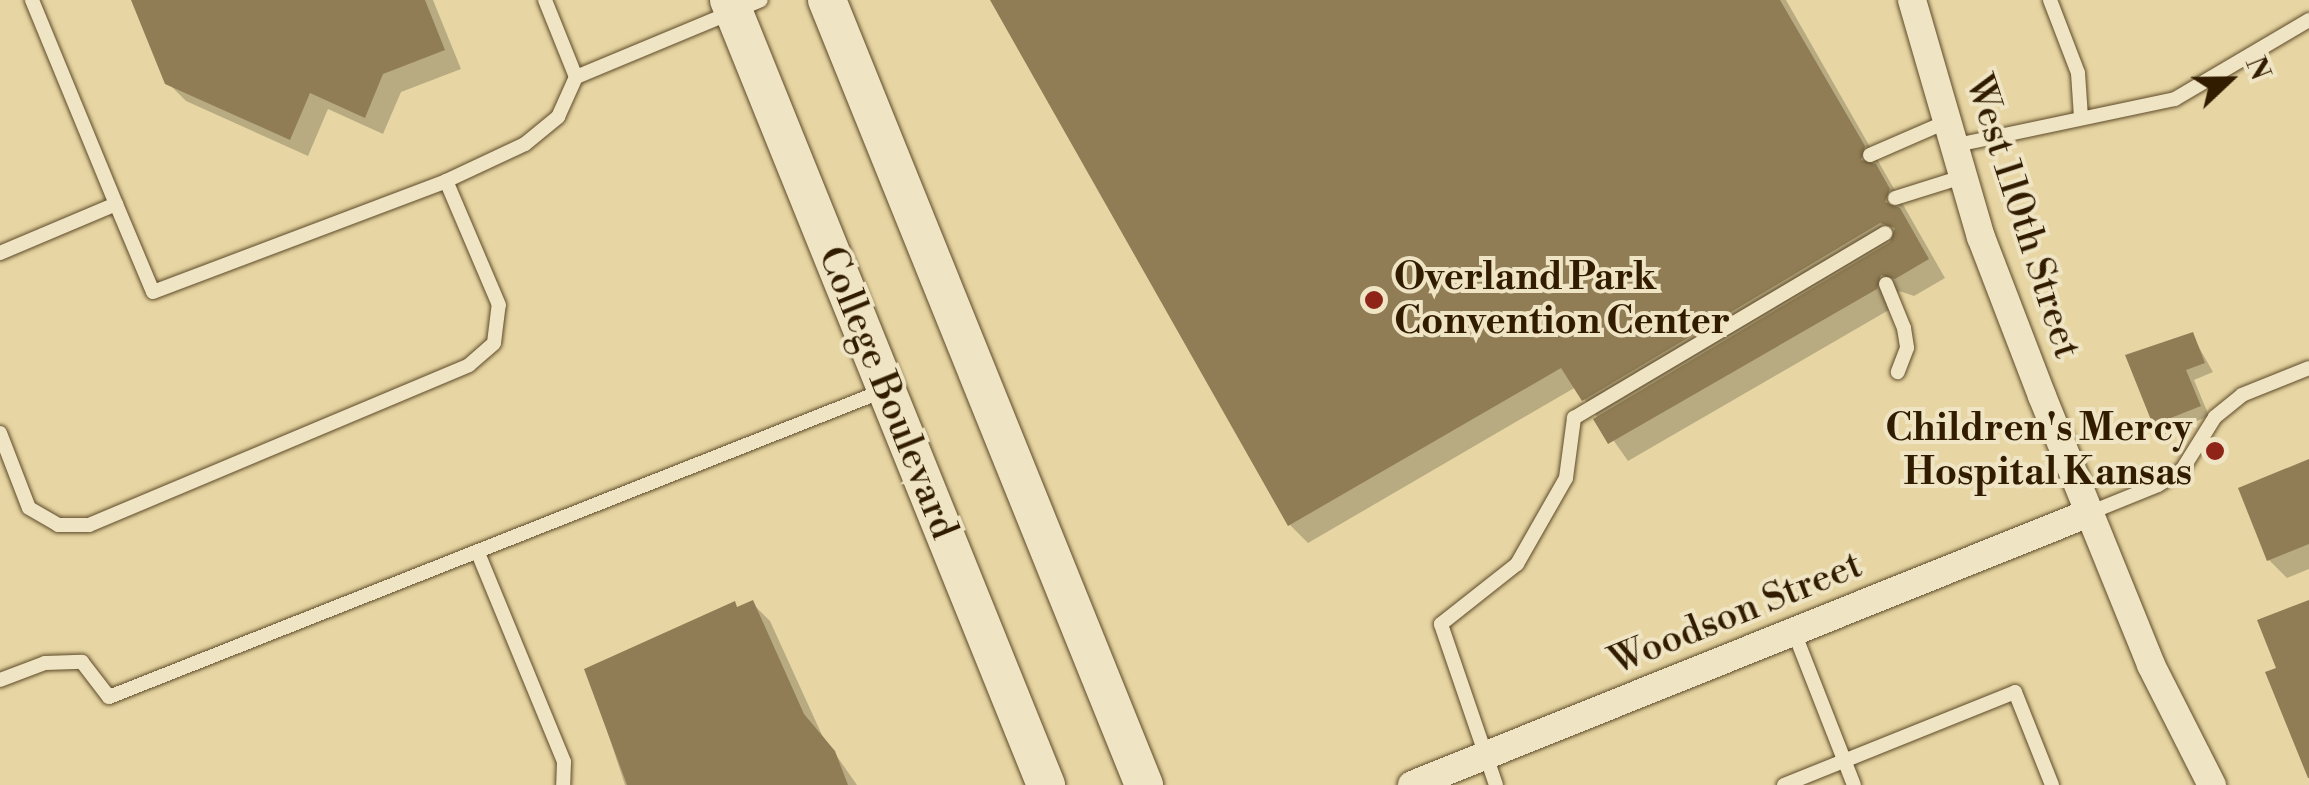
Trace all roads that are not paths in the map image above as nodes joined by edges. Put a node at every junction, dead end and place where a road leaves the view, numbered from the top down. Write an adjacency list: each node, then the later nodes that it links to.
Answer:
1 (32, 0): 15 (lane)
2 (545, 0): 8 (lane)
3 (827, 0): 31 (main road)
4 (1912, 0): 10 (street, West 110th Street)
5 (2050, 0): 9 (lane)
6 (741, 4): 8 (lane); 21 (main road, College Boulevard)
7 (2309, 20): 9 (lane)
8 (576, 77): 13 (lane)
9 (2081, 117): 10 (lane)
10 (1949, 134): 11 (lane); 12 (street, West 110th Street)
11 (1870, 155)
12 (1962, 177): 14 (lane); 23 (street, West 110th Street)
13 (446, 181): 15 (lane); 22 (lane)
14 (1895, 198)
15 (116, 204): 17 (lane)
16 (1885, 233): 27 (lane)
17 (0, 253)
18 (1886, 284): 20 (lane)
19 (2309, 368): 23 (lane)
20 (1898, 372)
21 (886, 389): 24 (lane); 30 (main road, College Boulevard)
22 (0, 433)
23 (2089, 513): 25 (street, Woodson Street); 37 (street, West 110th Street)
24 (478, 553): 26 (lane); 29 (lane)
25 (1794, 632): 27 (street, Woodson Street); 28 (lane)
26 (0, 680)
27 (1484, 754): 32 (street, Woodson Street); 33 (lane)
28 (1844, 760): 34 (lane); 35 (lane); 36 (lane)
29 (563, 785)
30 (1046, 785)
31 (1144, 785)
32 (1412, 785)
33 (1496, 785)
34 (1784, 785)
35 (1854, 785)
36 (2052, 785)
37 (2212, 785)

